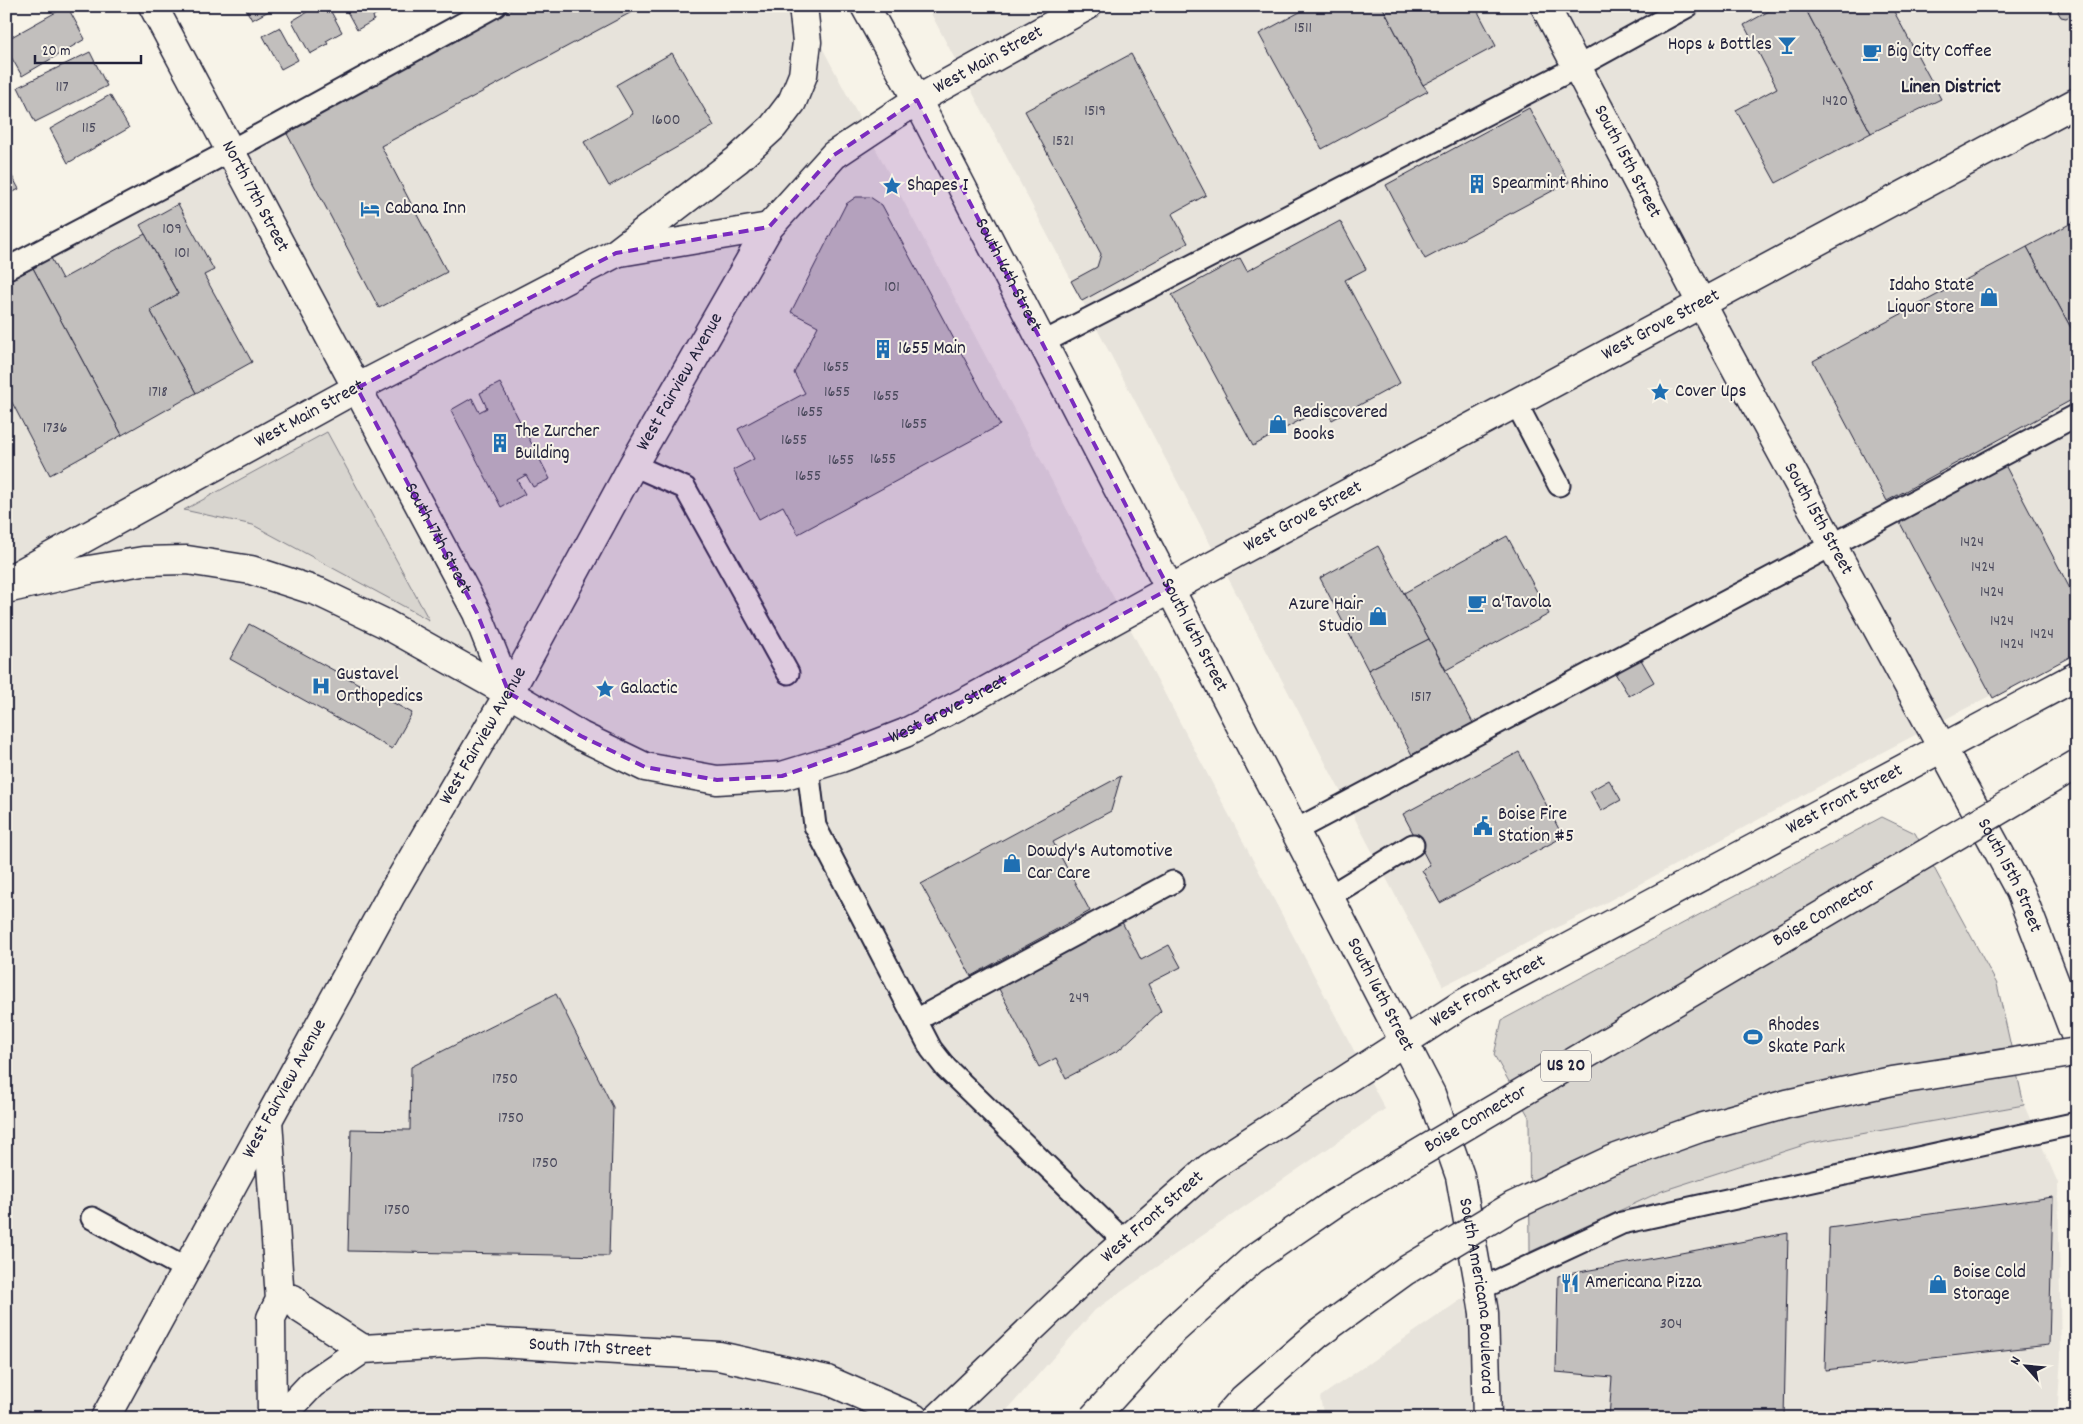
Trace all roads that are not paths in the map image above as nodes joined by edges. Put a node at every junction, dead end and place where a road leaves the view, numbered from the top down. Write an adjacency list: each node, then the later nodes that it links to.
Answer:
1 (152, 6): 11 (main road, North 17th Street)
2 (495, 6): 11 (lane)
3 (803, 6): 13 (main road)
4 (865, 6): 9 (main road, South 16th Street)
5 (1088, 6): 9 (main road, West Main Street)
6 (1545, 6): 8 (main road, South 15th Street)
7 (1688, 6): 8 (lane)
8 (1577, 67): 15 (main road, South 15th Street); 16 (lane)
9 (916, 100): 12 (main road, West Fairview Avenue); 16 (main road, South 16th Street)
10 (2077, 102): 15 (main road, West Grove Street)
11 (230, 151): 14 (lane); 17 (main road, North 17th Street)
12 (769, 227): 13 (main road); 20 (main road, West Fairview Avenue)
13 (616, 253): 17 (main road, West Main Street)
14 (6, 269)
15 (1701, 303): 18 (main road, West Grove Street); 22 (main road, South 15th Street)
16 (1042, 343): 25 (main road, South 16th Street)
17 (357, 388): 23 (main road, West Main Street); 28 (main road, South 17th Street)
18 (1516, 403): 21 (lane); 25 (main road, West Grove Street)
19 (2077, 415): 22 (lane)
20 (633, 465): 26 (lane); 28 (main road, West Fairview Avenue)
21 (1559, 485)
22 (1833, 545): 29 (main road, South 15th Street); 32 (lane)
23 (6, 581)
24 (6, 589): 28 (main road)
25 (1169, 589): 31 (main road, West Grove Street); 32 (main road, South 16th Street)
26 (788, 673)
27 (2077, 676): 29 (main road, West Front Street)
28 (509, 693): 31 (main road, West Grove Street); 40 (main road, West Fairview Avenue)
29 (1942, 746): 37 (main road, South 15th Street); 38 (main road, West Front Street)
30 (2077, 764): 54 (main road, Boise Connector / US 20, bridge)
31 (808, 768): 36 (lane)
32 (1294, 832): 35 (main road, South 16th Street)
33 (1413, 845): 35 (lane)
34 (1173, 882): 36 (lane)
35 (1328, 897): 38 (main road, South 16th Street)
36 (916, 1020): 44 (lane)
37 (2077, 1040)
38 (1403, 1042): 42 (main road, South 16th Street); 44 (main road, West Front Street)
39 (2077, 1052): 55 (main road, bridge)
40 (268, 1120): 45 (main road, West Fairview Avenue); 47 (main road)
41 (2077, 1123): 46 (lane)
42 (1460, 1176): 46 (main road, South Americana Boulevard)
43 (92, 1218): 45 (lane)
44 (1125, 1242): 53 (main road, West Front Street)
45 (186, 1269): 49 (main road, West Fairview Avenue)
46 (1480, 1289): 56 (main road, South Americana Boulevard)
47 (280, 1300): 48 (main road); 50 (main road)
48 (363, 1350): 51 (main road, South 17th Street); 52 (main road, South 17th Street)
49 (105, 1418)
50 (272, 1418)
51 (280, 1418)
52 (914, 1418)
53 (938, 1418)
54 (1093, 1418)
55 (1226, 1418)
56 (1487, 1418)

